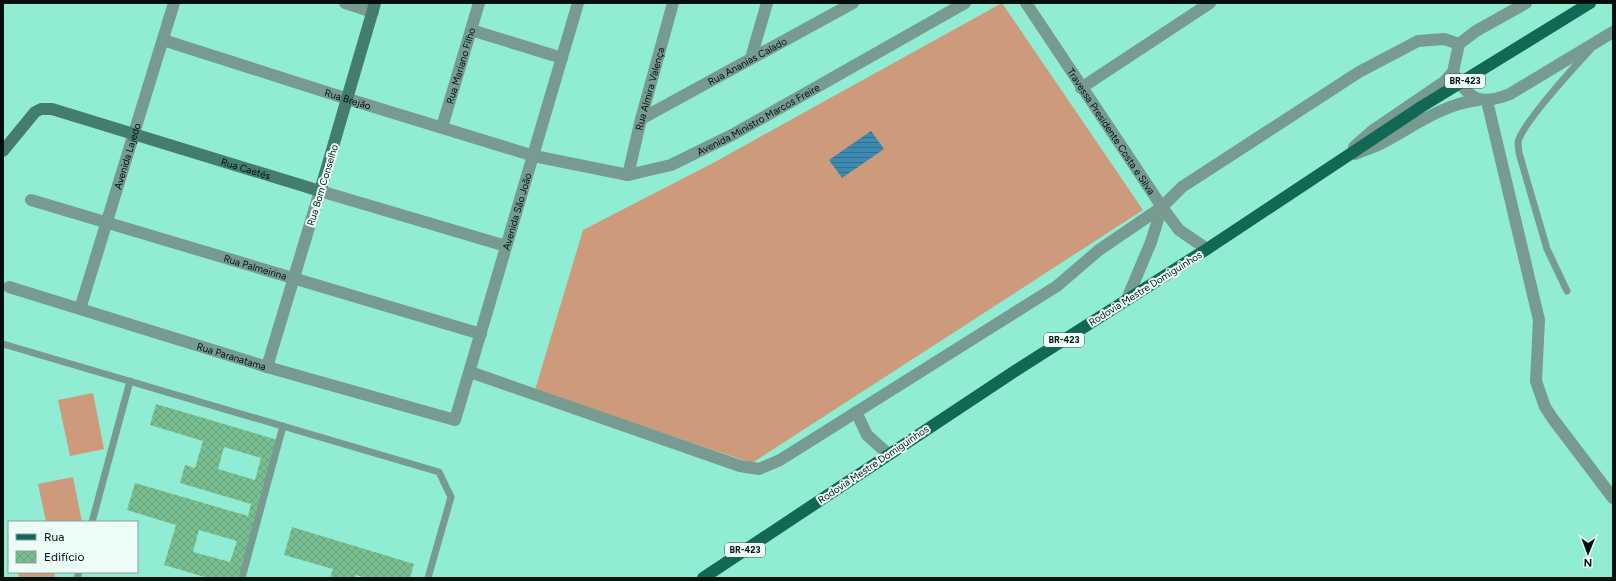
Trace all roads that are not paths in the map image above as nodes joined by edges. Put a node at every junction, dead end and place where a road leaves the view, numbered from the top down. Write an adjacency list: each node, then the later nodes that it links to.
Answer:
1 (174, 3): 16 (street, Avenida Lajedo)
2 (345, 3): 13 (street)
3 (478, 3): 14 (street, Rua Mariano Filho)
4 (578, 3): 19 (street, Avenida São João)
5 (673, 3): 26 (street, Rua Almira Valença)
6 (767, 3): 20 (street)
7 (853, 3): 20 (street, Rua Ananias Calado)
8 (965, 3): 32 (street, Avenida Ministro Marcos Freire)
9 (1026, 3): 23 (street, Travessa Presidente Costa e Silva)
10 (1210, 3): 23 (street)
11 (1526, 3): 18 (street)
12 (1590, 3): 22 (main road, Rodovia Mestre Domiguinhos / BR-423)
13 (374, 8): 24 (street, Rua Bom Conselho)
14 (471, 30): 19 (street); 27 (street, Rua Mariano Filho)
15 (1613, 32): 17 (street)
16 (163, 40): 24 (street, Rua Brejão); 28 (street, Avenida Lajedo)
17 (1596, 42): 25 (street); 41 (lane)
18 (1459, 44): 21 (street); 35 (street)
19 (562, 58): 30 (street, Avenida São João)
20 (752, 58): 26 (street, Rua Ananias Calado)
21 (1453, 72): 22 (street); 31 (street)
22 (1460, 84): 25 (street); 31 (main road, Rodovia Mestre Domiguinhos / BR-423)
23 (1081, 88): 35 (street, Travessa Presidente Costa e Silva)
24 (348, 99): 27 (street, Rua Brejão); 33 (street, Rua Bom Conselho)
25 (1483, 101): 31 (street); 53 (street)
26 (641, 120): 32 (street, Rua Almira Valença)
27 (442, 127): 30 (street, Rua Brejão)
28 (132, 135): 29 (street, Rua Caetés); 33 (street, Rua Caetés); 36 (street, Avenida Lajedo)
29 (3, 152)
30 (534, 156): 32 (street, Avenida Ministro Marcos Freire); 37 (street, Avenida São João)
31 (1342, 160): 38 (main road, Rodovia Mestre Domiguinhos / BR-423)
32 (628, 175)
33 (320, 192): 37 (street, Rua Caetés); 39 (street, Rua Bom Conselho)
34 (31, 200): 36 (street, Rua Palmeirina)
35 (1162, 207): 38 (street, Travessa Presidente Costa e Silva); 42 (street); 49 (street)
36 (106, 222): 39 (street, Rua Palmeirina); 43 (street, Avenida Lajedo)
37 (506, 246): 44 (street, Avenida São João)
38 (1207, 249): 42 (main road, Rodovia Mestre Domiguinhos / BR-423)
39 (294, 278): 44 (street, Rua Palmeirina); 46 (street, Rua Bom Conselho)
40 (9, 287): 43 (street, Rua Paranatama)
41 (1567, 291)
42 (1127, 299): 52 (main road, Rodovia Mestre Domiguinhos / BR-423)
43 (80, 309): 46 (street, Rua Paranatama)
44 (481, 334): 47 (street, Avenida São João)
45 (3, 344): 48 (lane)
46 (267, 367): 50 (street, Rua Paranatama)
47 (470, 372): 49 (street); 50 (street, Avenida São João)
48 (130, 381): 51 (lane); 54 (lane)
49 (856, 412): 52 (street)
50 (455, 420)
51 (283, 426): 55 (lane); 56 (lane)
52 (888, 454): 57 (main road, Rodovia Mestre Domiguinhos / BR-423)
53 (1613, 498)
54 (92, 521)
55 (242, 578)
56 (428, 578)
57 (703, 578)

